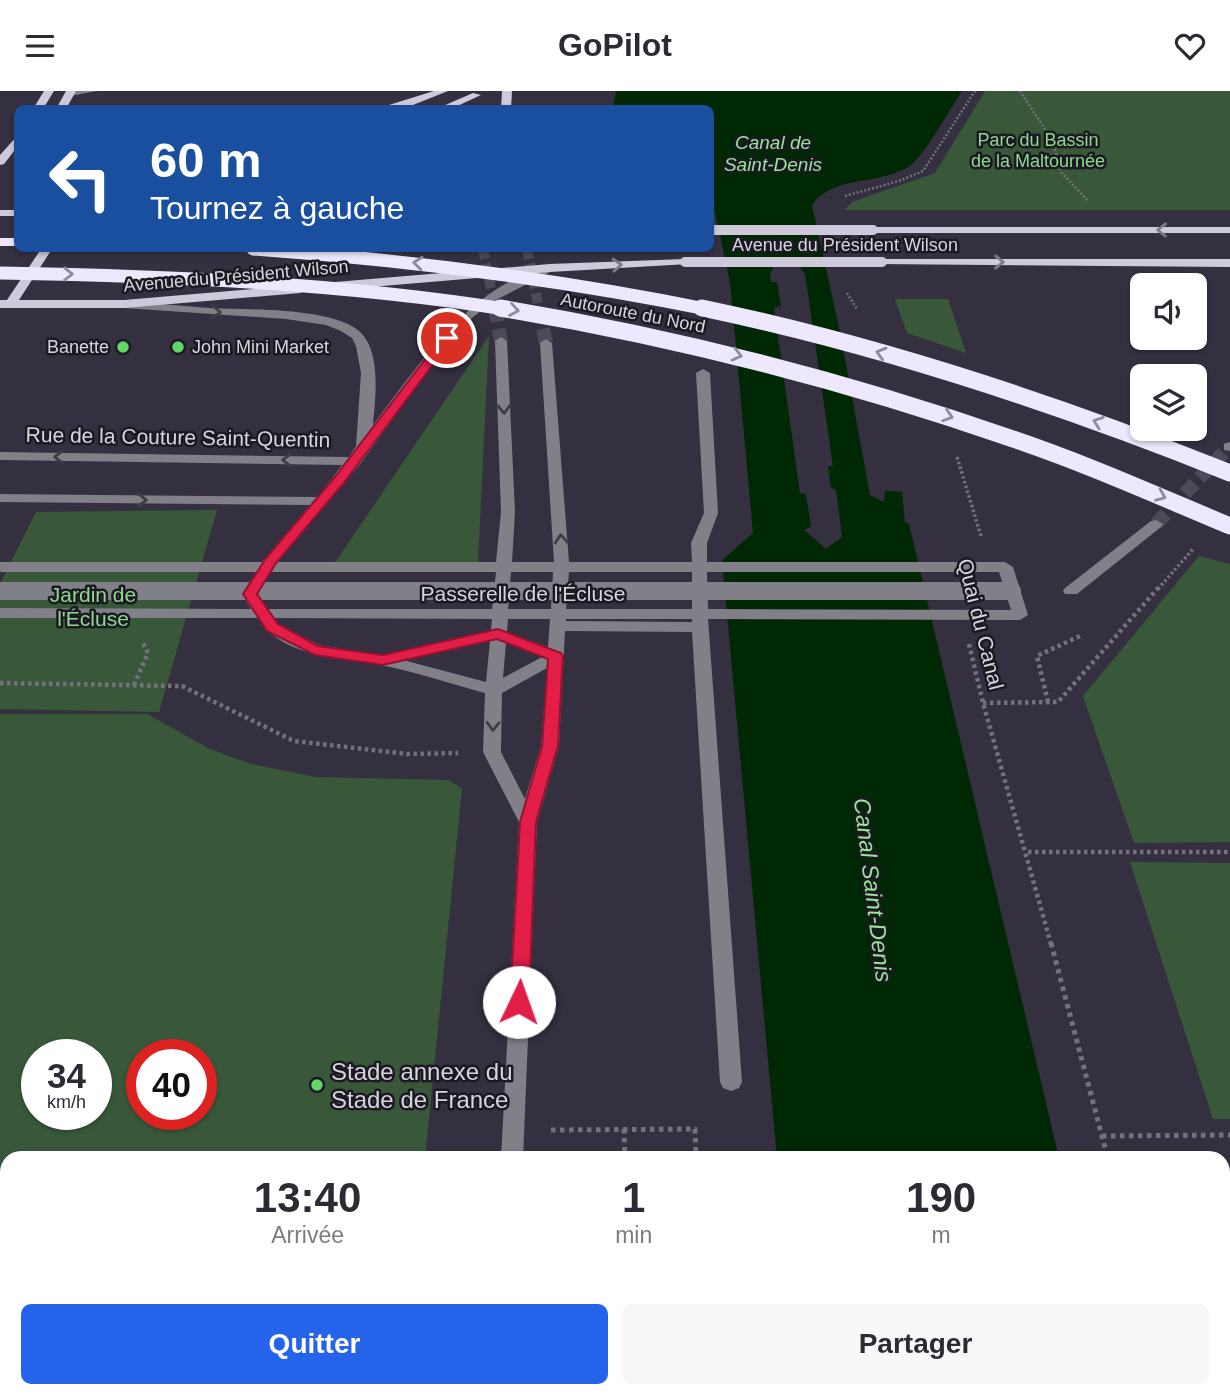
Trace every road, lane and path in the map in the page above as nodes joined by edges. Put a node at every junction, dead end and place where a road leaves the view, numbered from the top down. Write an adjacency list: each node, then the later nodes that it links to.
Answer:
1 (92, 91): 5 (street)
2 (443, 91): 7 (main road)
3 (975, 91): 12 (path)
4 (1020, 91): 11 (path)
5 (70, 92)
6 (477, 93): 8 (main road)
7 (404, 105)
8 (451, 105)
9 (14, 146): 10 (main road)
10 (0, 164)
11 (1079, 189)
12 (841, 198)
13 (714, 230): 14 (main road, Avenue du Président Wilson, one-way to 13, bridge)
14 (1230, 230)
15 (44, 252): 21 (main road)
16 (293, 252): 30 (highway, Autoroute du Nord, one-way to 16, bridge)
17 (1230, 263): 18 (main road, Avenue du Président Wilson, one-way to 17, bridge)
18 (550, 268): 22 (main road, Avenue du Président Wilson); 28 (street)
19 (0, 273): 34 (highway, Autoroute du Nord, one-way to 34, bridge)
20 (845, 289): 23 (path)
21 (5, 304): 22 (main road, Avenue du Président Wilson)
22 (124, 304): 28 (street, one-way to 28)
23 (859, 313)
24 (501, 341): 45 (street, one-way to 45)
25 (546, 343): 42 (street, one-way to 25)
26 (703, 373): 43 (street)
27 (956, 454): 35 (path, Quai du Canal)
28 (359, 455): 29 (street, Rue de la Couture Saint-Quentin, one-way to 29); 32 (street)
29 (0, 456)
30 (1230, 473)
31 (0, 498): 32 (street, one-way to 32)
32 (323, 501): 48 (street)
33 (1156, 524): 40 (street)
34 (1230, 526)
35 (983, 541)
36 (1198, 544): 51 (path)
37 (0, 567): 39 (street, Passerelle de l'Écluse)
38 (0, 591): 39 (street, Passerelle de l'Écluse, bridge)
39 (1012, 591): 41 (street, Passerelle de l'Écluse)
40 (1071, 591)
41 (0, 613)
42 (558, 626): 43 (street); 47 (street)
43 (700, 627): 57 (street)
44 (966, 632): 52 (path, Quai du Canal)
45 (498, 634): 47 (street); 48 (street); 50 (street)
46 (1080, 636): 51 (path)
47 (556, 656): 50 (street); 54 (street)
48 (383, 660): 50 (street)
49 (0, 683): 53 (path)
50 (494, 689): 53 (street, one-way to 53)
51 (1048, 702): 52 (path)
52 (983, 703): 55 (path, Quai du Canal)
53 (492, 753): 54 (street)
54 (528, 822): 59 (street)
55 (1027, 852): 56 (path); 61 (path, Quai du Canal)
56 (1230, 852)
57 (731, 1082)
58 (624, 1129): 59 (path); 63 (path); 64 (path)
59 (513, 1131): 62 (street)
60 (1230, 1135): 61 (path)
61 (1102, 1136): 65 (path, Quai du Canal)
62 (512, 1151)
63 (625, 1151)
64 (696, 1151)
65 (1106, 1151)

